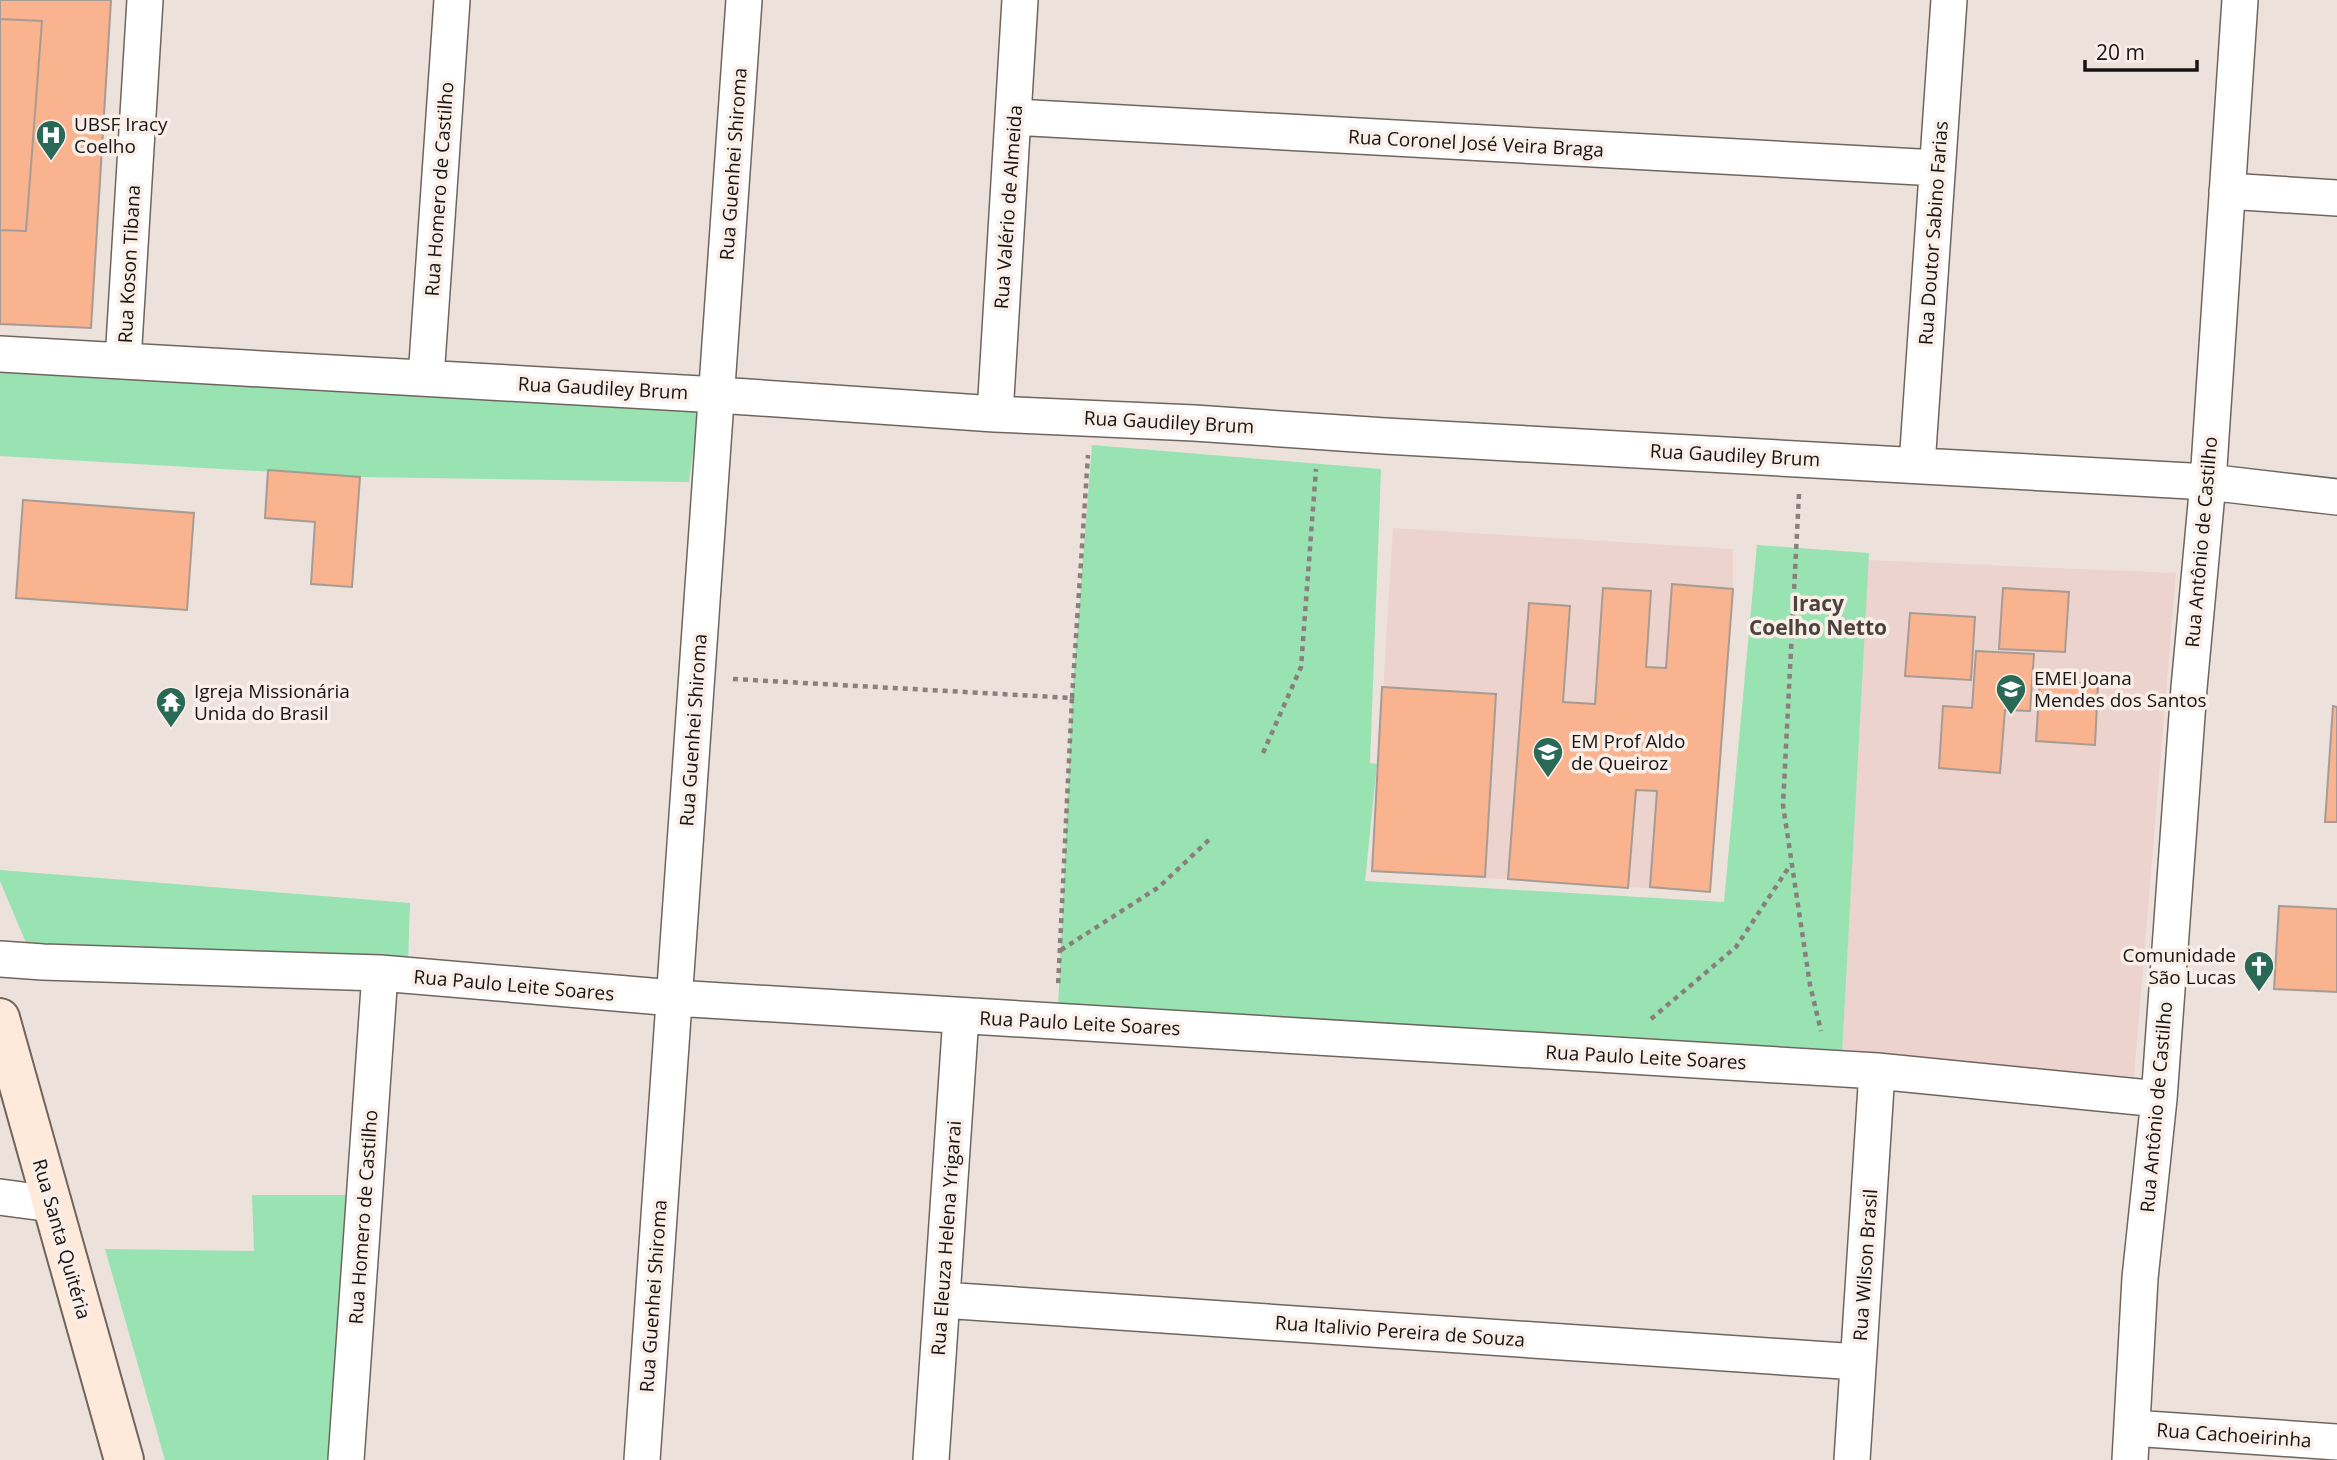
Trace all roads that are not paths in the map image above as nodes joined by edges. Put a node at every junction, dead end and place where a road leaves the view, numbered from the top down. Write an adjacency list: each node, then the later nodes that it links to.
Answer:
1 (145, 0): 12 (street, Rua Koson Tibana)
2 (452, 0): 13 (street, Rua Homero de Castilho)
3 (744, 0): 14 (street, Rua Guenhei Shiroma)
4 (1020, 0): 7 (street, Rua Valério de Almeida)
5 (1949, 0): 8 (street, Rua Doutor Sabino Farias)
6 (2240, 0): 9 (street, Rua Antônio de Castilho)
7 (1014, 117): 8 (street, Rua Coronel José Veira Braga); 15 (street, Rua Valério de Almeida)
8 (1937, 168): 16 (street, Rua Doutor Sabino Farias)
9 (2227, 191): 10 (street); 17 (street, Rua Antônio de Castilho)
10 (2337, 198)
11 (0, 354): 12 (street, Rua Gaudiley Brum)
12 (123, 361): 13 (street, Rua Gaudiley Brum)
13 (426, 378): 14 (street, Rua Gaudiley Brum)
14 (718, 395): 15 (street, Rua Gaudiley Brum); 21 (street, Rua Guenhei Shiroma)
15 (995, 414): 16 (street, Rua Gaudiley Brum)
16 (1917, 466): 17 (street, Rua Gaudiley Brum)
17 (2208, 482): 18 (street, Rua Gaudiley Brum); 25 (street, Rua Antônio de Castilho)
18 (2337, 497)
19 (0, 959): 20 (street, Rua Paulo Leite Soares)
20 (380, 973): 21 (street, Rua Paulo Leite Soares); 33 (street, Rua Homero de Castilho)
21 (674, 998): 22 (street, Rua Paulo Leite Soares); 34 (street, Rua Guenhei Shiroma)
22 (961, 1016): 24 (street, Rua Paulo Leite Soares); 28 (street, Rua Eleuza Helena Yrigarai)
23 (0, 1018): 27 (main road, Rua Santa Quitéria)
24 (1877, 1071): 25 (street, Rua Paulo Leite Soares); 29 (street, Rua Wilson Brasil)
25 (2159, 1099): 31 (street, Rua Antônio de Castilho)
26 (0, 1197): 27 (street)
27 (52, 1204): 32 (main road, Rua Santa Quitéria)
28 (942, 1300): 29 (street, Rua Italivio Pereira de Souza); 35 (street, Rua Eleuza Helena Yrigarai)
29 (1858, 1362): 36 (street, Rua Wilson Brasil)
30 (2337, 1442): 31 (street, Rua Cachoeirinha)
31 (2131, 1444)
32 (124, 1460)
33 (346, 1460)
34 (642, 1460)
35 (931, 1460)
36 (1852, 1460)

